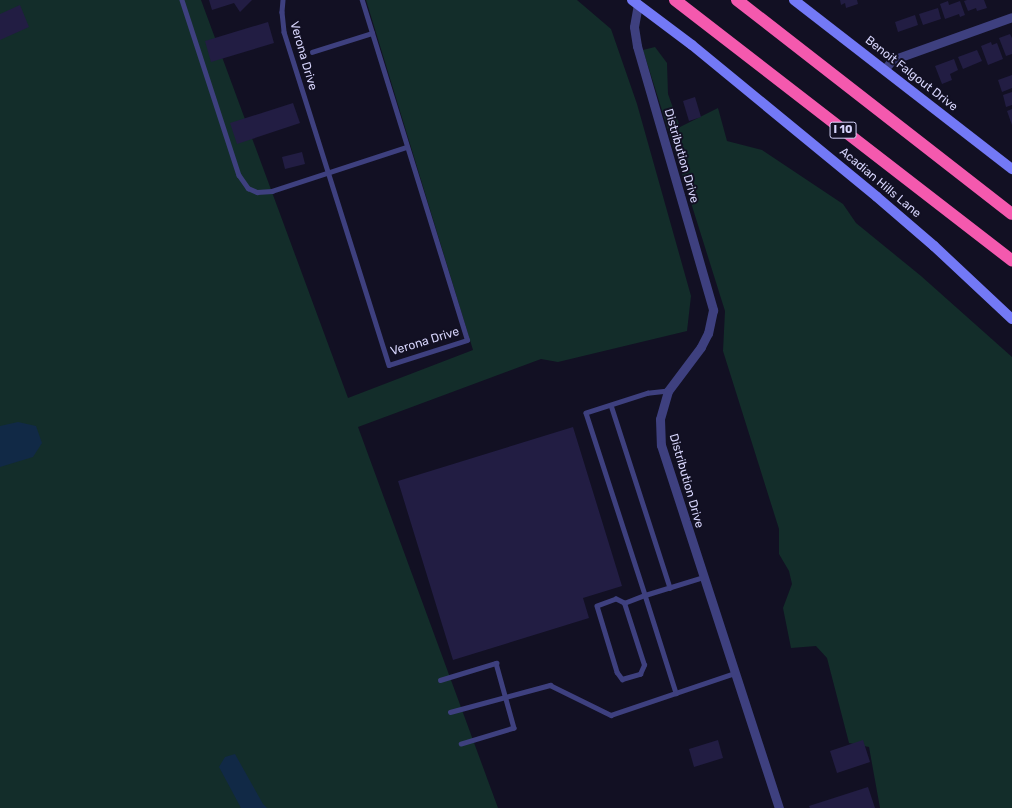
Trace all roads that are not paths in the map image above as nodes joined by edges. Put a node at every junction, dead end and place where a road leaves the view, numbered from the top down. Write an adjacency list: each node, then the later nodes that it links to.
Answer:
1 (182, 0): 14 (lane)
2 (283, 0): 14 (lane, Verona Drive)
3 (362, 0): 9 (lane, Verona Drive)
4 (675, 0): 16 (highway, I 10)
5 (737, 0): 15 (highway)
6 (794, 0): 11 (street, Benoit Falgout Drive)
7 (635, 2): 17 (street, Acadian Hills Lane); 18 (street, Distribution Drive)
8 (1012, 16): 11 (street)
9 (372, 33): 10 (lane); 12 (lane, Verona Drive)
10 (312, 52)
11 (884, 70): 13 (street, Benoit Falgout Drive)
12 (407, 147): 14 (lane); 14 (lane, Verona Drive)
13 (1012, 168)
14 (328, 173)
15 (1012, 214)
16 (1012, 260)
17 (1012, 319)
18 (668, 391): 19 (lane); 20 (street, Distribution Drive)
19 (611, 405): 21 (lane); 22 (lane)
20 (704, 578): 21 (lane); 24 (street, Distribution Drive)
21 (670, 588): 22 (lane)
22 (645, 595): 23 (lane); 26 (lane)
23 (624, 603): 23 (lane)
24 (735, 673): 26 (lane); 30 (street, Distribution Drive)
25 (440, 680): 27 (lane)
26 (676, 693): 27 (lane)
27 (505, 696): 28 (lane); 29 (lane)
28 (450, 712)
29 (461, 744)
30 (779, 808)

